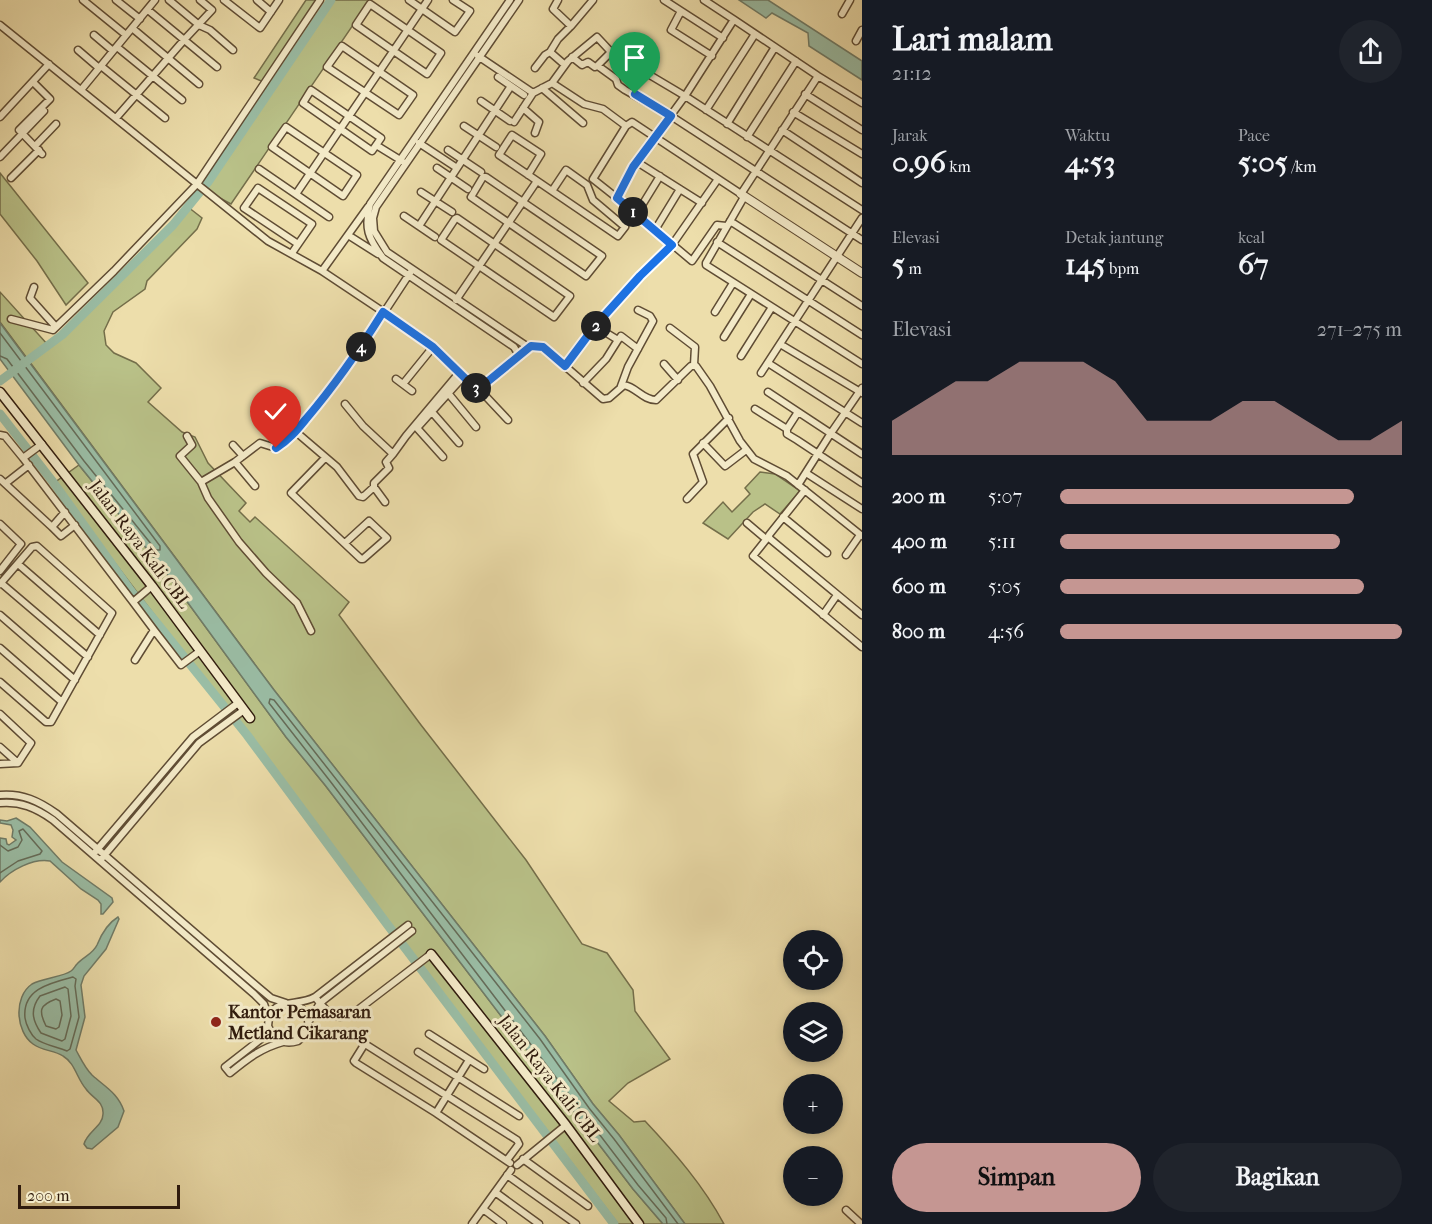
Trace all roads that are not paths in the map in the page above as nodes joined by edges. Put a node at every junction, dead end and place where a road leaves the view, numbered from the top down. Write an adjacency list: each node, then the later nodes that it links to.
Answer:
1 (83, 0): 34 (street)
2 (117, 0): 24 (street)
3 (169, 0): 27 (street)
4 (200, 0): 27 (street)
5 (225, 0): 22 (street)
6 (257, 0): 22 (street)
7 (279, 0): 22 (street)
8 (320, 0): 123 (street)
9 (409, 0): 20 (street)
10 (429, 0): 20 (street)
11 (453, 0): 20 (street)
12 (510, 0): 44 (street)
13 (519, 0): 44 (street)
14 (558, 0): 28 (street)
15 (593, 0): 28 (street)
16 (664, 0): 21 (street)
17 (704, 0): 25 (street)
18 (849, 0): 23 (street)
19 (150, 3): 24 (street); 36 (street)
20 (422, 9): 30 (street)
21 (681, 11): 35 (street); 45 (street)
22 (271, 12)
23 (842, 14)
24 (140, 19): 29 (street)
25 (733, 19): 32 (street); 35 (street)
26 (0, 25): 49 (street)
27 (199, 26): 36 (street); 41 (street)
28 (571, 26): 43 (street)
29 (132, 28): 34 (street); 47 (street)
30 (408, 30): 42 (street); 42 (street); 42 (street)
31 (862, 30): 37 (street)
32 (755, 34): 38 (street); 77 (street)
33 (94, 35): 39 (street)
34 (126, 36): 39 (street)
35 (723, 38): 45 (street)
36 (184, 39): 47 (street); 53 (street)
37 (856, 41)
38 (775, 48): 48 (street); 87 (street)
39 (115, 49): 52 (street); 57 (street)
40 (78, 50): 52 (street)
41 (233, 50)
42 (394, 51): 55 (street)
43 (550, 52): 50 (street); 54 (street)
44 (477, 55): 67 (street); 98 (street); 108 (street)
45 (712, 56): 71 (street)
46 (572, 57): 50 (street); 51 (street); 51 (street)
47 (168, 58): 57 (street); 62 (street)
48 (796, 61): 58 (street); 96 (street)
49 (49, 64): 60 (street); 65 (street)
50 (565, 65): 61 (street)
51 (597, 66): 81 (street)
52 (100, 67): 65 (street); 69 (street)
53 (217, 68)
54 (535, 68)
55 (379, 72): 66 (street); 66 (street); 66 (street)
56 (648, 74): 71 (street)
57 (152, 76): 69 (street); 72 (street)
58 (818, 76): 68 (street); 74 (street)
59 (498, 77): 63 (street)
60 (33, 82): 82 (street); 94 (street)
61 (552, 83): 64 (street); 89 (street)
62 (199, 84)
63 (511, 86): 70 (street); 76 (street)
64 (542, 88): 67 (street); 85 (street)
65 (81, 90): 83 (street)
66 (365, 92): 80 (street)
67 (532, 93): 75 (street)
68 (805, 94): 79 (street); 92 (street)
69 (136, 95): 83 (street); 84 (street)
70 (524, 95)
71 (685, 96): 77 (street); 81 (street)
72 (182, 100)
73 (481, 101): 76 (street)
74 (862, 103)
75 (523, 108): 76 (street); 93 (street)
76 (494, 110): 95 (street)
77 (706, 110): 87 (street)
78 (44, 111): 94 (street)
79 (794, 112): 91 (street); 105 (street)
80 (349, 116): 90 (street); 90 (street); 99 (street)
81 (671, 116): 97 (street); 113 (street)
82 (0, 117)
83 (116, 118): 123 (street)
84 (165, 118)
85 (583, 123)
86 (56, 124): 101 (street)
87 (727, 124): 96 (street)
88 (464, 126): 95 (street)
89 (626, 126): 97 (street); 130 (street)
90 (340, 129): 99 (street); 104 (street)
91 (782, 130): 103 (street); 122 (street)
92 (862, 130)
93 (535, 133)
94 (22, 134): 101 (street); 106 (street)
95 (478, 135): 100 (street); 107 (street)
96 (747, 136): 103 (street)
97 (656, 138): 109 (street); 120 (street)
98 (419, 143): 108 (street); 111 (street)
99 (376, 145): 108 (street)
100 (496, 147)
101 (39, 150): 118 (street)
102 (448, 150): 107 (street)
103 (769, 151): 113 (street); 136 (street)
104 (324, 152): 115 (street); 115 (street); 115 (street)
105 (862, 154)
106 (0, 157)
107 (462, 159): 111 (street); 114 (street)
108 (402, 162): 135 (street); 160 (street)
109 (637, 162): 117 (street); 130 (street)
110 (437, 168): 119 (street)
111 (457, 168): 119 (street)
112 (259, 169): 128 (street)
113 (756, 171): 129 (street); 147 (street)
114 (481, 172)
115 (310, 173): 128 (street)
116 (528, 174): 116 (street); 121 (street)
117 (660, 176): 125 (street); 139 (street)
118 (11, 178)
119 (452, 178): 124 (street); 132 (street)
120 (718, 179): 129 (street); 134 (street)
121 (537, 181): 126 (street); 133 (street)
122 (862, 183)
123 (198, 185): 155 (street); 176 (street)
124 (468, 189)
125 (680, 189): 134 (street); 146 (street)
126 (552, 191): 131 (street); 138 (street)
127 (421, 192): 132 (street)
128 (296, 194): 141 (street)
129 (743, 195): 144 (street); 156 (street)
130 (617, 198): 139 (street)
131 (593, 200): 138 (street); 138 (street)
132 (436, 202): 137 (street); 145 (street)
133 (523, 203): 143 (street); 143 (street); 143 (street)
134 (702, 203): 154 (street)
135 (370, 204): 148 (street); 157 (street)
136 (862, 210)
137 (452, 212)
138 (584, 213)
139 (636, 215): 146 (street)
140 (404, 216): 145 (street)
141 (329, 217)
142 (862, 218): 147 (street)
143 (509, 223): 153 (street)
144 (728, 224): 151 (street); 154 (street); 162 (street)
145 (419, 226): 149 (street)
146 (655, 230): 154 (street)
147 (852, 234): 150 (street); 156 (street)
148 (348, 235): 157 (street); 159 (street)
149 (435, 237)
150 (862, 240)
151 (717, 242): 163 (street); 166 (street)
152 (298, 244): 152 (street); 155 (street)
153 (494, 244): 158 (street); 158 (street); 158 (street)
154 (672, 245): 175 (street)
155 (292, 253): 159 (street)
156 (836, 256): 161 (street); 162 (street)
157 (383, 258): 160 (street)
158 (479, 266): 167 (street)
159 (322, 271): 171 (street)
160 (411, 272): 167 (street); 171 (street)
161 (862, 273)
162 (822, 280): 166 (street); 168 (street)
163 (733, 283): 165 (street); 172 (street)
164 (34, 287): 176 (street)
165 (751, 294): 169 (street); 179 (street)
166 (809, 300): 174 (street); 178 (street)
167 (455, 301): 183 (street); 185 (street)
168 (862, 306)
169 (772, 307): 174 (street); 186 (street)
170 (638, 310): 184 (street)
171 (383, 312): 182 (street); 215 (street)
172 (715, 312)
173 (11, 320): 176 (street)
174 (796, 322): 181 (street); 189 (street)
175 (595, 326): 180 (street); 191 (street)
176 (56, 327)
177 (670, 328): 190 (street)
178 (862, 335)
179 (724, 337)
180 (618, 340): 184 (street); 196 (street)
181 (780, 344): 187 (street); 200 (street)
182 (433, 347): 193 (street); 197 (street)
183 (528, 347): 185 (street); 191 (street)
184 (638, 349): 198 (street)
185 (519, 355): 199 (street)
186 (741, 356)
187 (768, 363): 192 (street); 209 (street)
188 (664, 364): 195 (street)
189 (862, 364)
190 (693, 365): 195 (street); 210 (street)
191 (565, 366): 196 (street)
192 (762, 373)
193 (461, 375): 199 (street); 204 (street); 225 (street)
194 (396, 379): 197 (street)
195 (678, 380): 198 (street)
196 (583, 383): 198 (street)
197 (403, 384): 202 (street)
198 (621, 386)
199 (478, 388): 211 (street)
200 (861, 391): 209 (street)
201 (0, 392): 221 (main road, Jalan Raya Kali CBL)
202 (412, 392)
203 (768, 392): 208 (street)
204 (448, 393): 207 (street); 213 (street)
205 (345, 404): 225 (street)
206 (755, 409): 214 (street)
207 (432, 412): 219 (street); 229 (street)
208 (798, 412): 214 (street); 216 (street)
209 (846, 412): 212 (street); 216 (street)
210 (729, 418): 220 (street); 223 (street)
211 (508, 420)
212 (862, 423)
213 (476, 427)
214 (787, 429): 224 (street)
215 (296, 432): 227 (street); 230 (street)
216 (831, 433): 224 (street); 226 (street)
217 (0, 435): 228 (street)
218 (186, 436): 235 (street)
219 (459, 443)
220 (703, 443): 223 (street); 241 (street)
221 (42, 444): 228 (street); 260 (main road, Jalan Raya Kali CBL)
222 (233, 445): 227 (street)
223 (746, 450): 237 (street)
224 (817, 453): 233 (street); 236 (street)
225 (393, 454): 239 (street)
226 (862, 454)
227 (243, 456): 231 (street)
228 (24, 457): 232 (street)
229 (443, 457)
230 (325, 458): 239 (street); 252 (street)
231 (234, 462): 235 (street); 238 (street)
232 (29, 465): 234 (street); 244 (street)
233 (806, 473): 237 (street); 243 (street)
234 (3, 481): 249 (street)
235 (201, 482): 267 (street)
236 (862, 483)
237 (798, 485): 240 (street)
238 (255, 486)
239 (374, 487): 242 (street)
240 (805, 490): 245 (street); 250 (street)
241 (687, 499)
242 (385, 502)
243 (862, 509)
244 (65, 512): 248 (street); 249 (street)
245 (783, 517): 251 (street); 253 (street)
246 (747, 523): 251 (street)
247 (0, 524): 256 (street)
248 (75, 525): 249 (street); 262 (street)
249 (52, 526)
250 (861, 536): 254 (street)
251 (768, 537): 261 (street); 264 (street)
252 (345, 543): 252 (street)
253 (827, 553)
254 (846, 555)
255 (0, 558): 256 (street)
256 (6, 563): 258 (street)
257 (18, 564): 259 (street); 268 (street); 268 (street)
258 (0, 571)
259 (1, 583): 272 (street)
260 (152, 586): 262 (street); 271 (main road, Jalan Raya Kali CBL)
261 (837, 595): 264 (street); 265 (street)
262 (134, 601): 266 (street)
263 (0, 615): 274 (street)
264 (823, 615): 269 (street)
265 (862, 615)
266 (154, 630): 271 (street); 273 (street)
267 (311, 631)
268 (100, 635): 272 (street)
269 (862, 647)
270 (0, 648): 276 (street)
271 (200, 651): 277 (main road, Jalan Raya Kali CBL)
272 (88, 657): 274 (street)
273 (135, 660)
274 (75, 680): 276 (street)
275 (0, 682): 276 (street)
276 (62, 702)
277 (237, 709): 279 (main road, Jalan Raya Kali CBL); 283 (street); 284 (street)
278 (0, 714): 281 (street)
279 (250, 718)
280 (0, 747): 281 (street)
281 (18, 763): 282 (street)
282 (0, 764)
283 (168, 766): 284 (street); 287 (street)
284 (175, 772): 289 (street)
285 (0, 795): 287 (street)
286 (0, 803): 288 (street)
287 (98, 848): 288 (street); 289 (street)
288 (93, 854): 290 (street)
289 (105, 855): 290 (street); 295 (street)
290 (100, 860): 298 (street)
291 (408, 925): 294 (street)
292 (412, 931): 297 (street)
293 (431, 954): 297 (street); 310 (main road, Jalan Raya Kali CBL)
294 (315, 997): 296 (street); 297 (street)
295 (286, 1003): 296 (street); 298 (street)
296 (295, 1004): 299 (street)
297 (320, 1004): 299 (street)
298 (269, 1018): 300 (street)
299 (309, 1022): 302 (street)
300 (268, 1026): 302 (street); 302 (street)
301 (429, 1034): 304 (street)
302 (283, 1042)
303 (418, 1052): 306 (street)
304 (469, 1060): 305 (street); 306 (street)
305 (484, 1069)
306 (458, 1078): 307 (street); 309 (street)
307 (447, 1096): 308 (street); 308 (street); 312 (street)
308 (436, 1113): 312 (street)
309 (519, 1116)
310 (566, 1125): 311 (street); 321 (main road, Jalan Raya Kali CBL)
311 (523, 1159): 312 (street); 314 (street)
312 (510, 1167): 313 (street); 320 (street)
313 (495, 1192): 315 (street); 319 (street)
314 (588, 1206)
315 (483, 1209): 317 (street); 318 (street)
316 (846, 1210): 322 (street)
317 (472, 1224)
318 (503, 1224)
319 (539, 1224)
320 (576, 1224)
321 (639, 1224)
322 (861, 1224)

